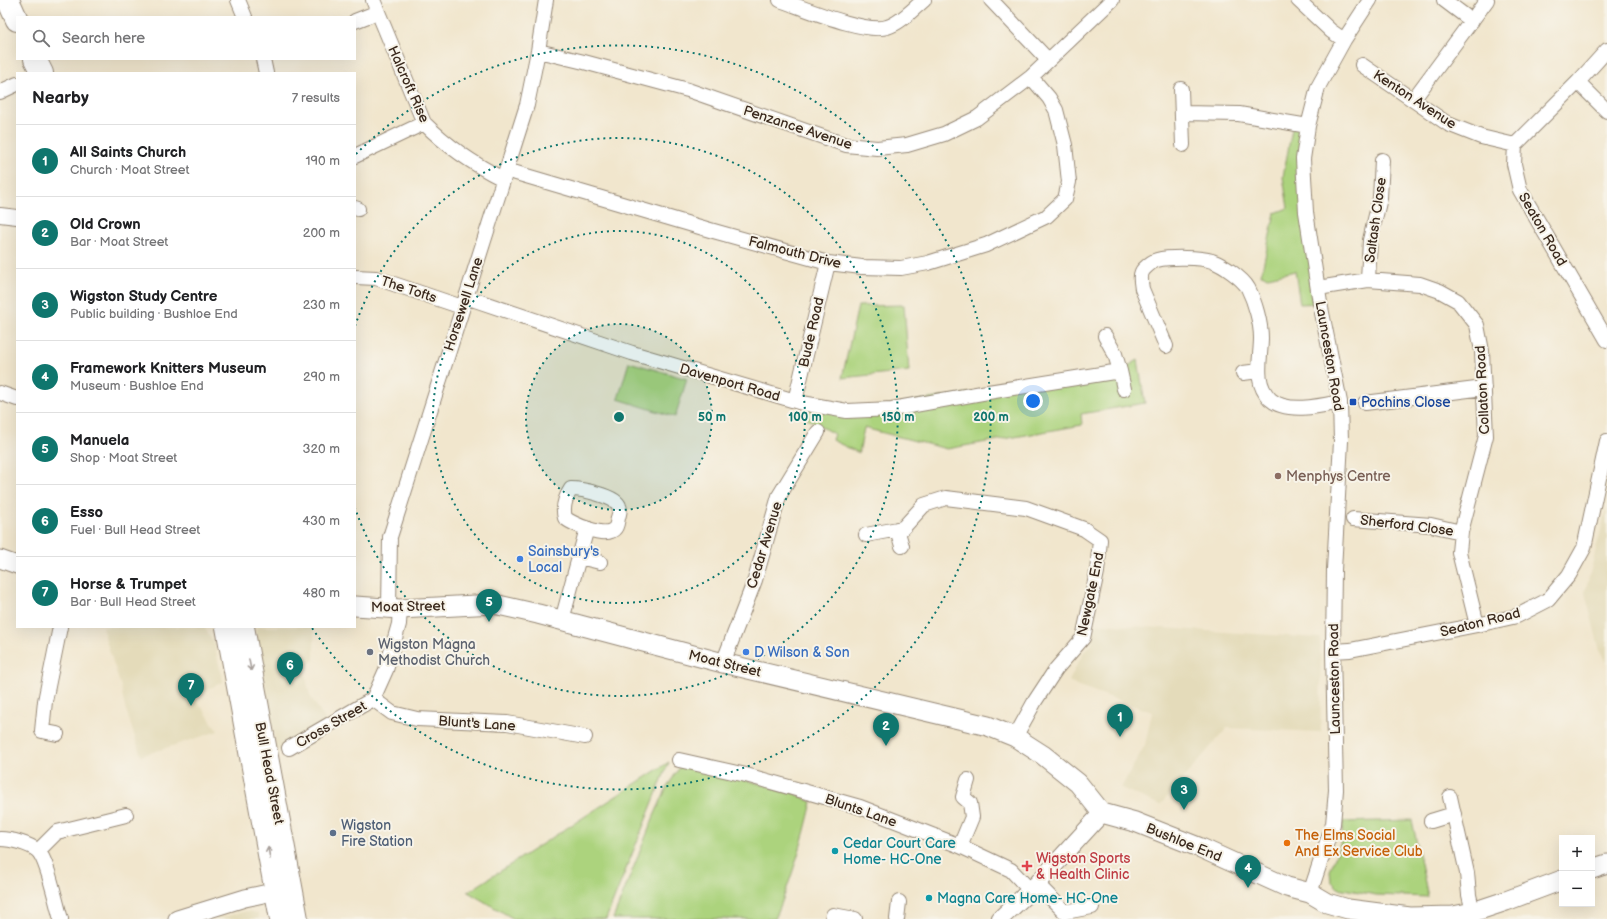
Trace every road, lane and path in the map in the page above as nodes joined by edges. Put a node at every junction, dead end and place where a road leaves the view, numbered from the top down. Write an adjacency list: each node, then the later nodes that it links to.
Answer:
1 (8, 0): 14 (main road)
2 (238, 0): 13 (street)
3 (546, 0): 19 (street, Horsewell Lane)
4 (780, 0): 5 (street)
5 (924, 0)
6 (991, 0): 22 (street)
7 (1112, 0): 22 (street, Penzance Avenue)
8 (1298, 0): 17 (street)
9 (1370, 0): 17 (street, Launceston Road)
10 (1444, 0): 16 (street)
11 (1488, 0): 16 (street)
12 (375, 6): 15 (street); 34 (street, Halcroft Rise)
13 (245, 16)
14 (16, 18)
15 (356, 20)
16 (1472, 21): 31 (street)
17 (1344, 40): 35 (street, Launceston Road)
18 (1607, 50): 27 (street)
19 (538, 51): 26 (street, Penzance Avenue); 40 (street, Horsewell Lane)
20 (35, 60): 24 (main road)
21 (263, 60): 25 (street)
22 (1048, 60): 26 (street, Penzance Avenue)
23 (1362, 65): 31 (street, Kenton Avenue)
24 (41, 72)
25 (266, 72)
26 (1031, 77): 43 (street, Falmouth Drive)
27 (1578, 82): 32 (street); 37 (street)
28 (16, 84): 30 (street)
29 (1181, 89): 33 (street)
30 (0, 92)
31 (1413, 100): 37 (street, Kenton Avenue)
32 (1607, 111)
33 (1183, 113): 35 (street); 36 (street)
34 (424, 123): 38 (street); 40 (street, Halcroft Rise)
35 (1308, 126): 46 (street, Launceston Road)
36 (1183, 145)
37 (1515, 145): 49 (street, Seaton Road)
38 (356, 156)
39 (1382, 160): 45 (street, Saltash Close)
40 (505, 175): 43 (street, Falmouth Drive); 47 (street, Horsewell Lane)
41 (0, 215): 42 (street)
42 (16, 217)
43 (828, 263): 58 (street, Bude Road)
44 (356, 277): 47 (street, The Tofts)
45 (1368, 280): 46 (street, Collaton Road); 54 (street, Collaton Road)
46 (1318, 288): 59 (street, Launceston Road)
47 (464, 302): 58 (street, Davenport Road); 74 (street, Horsewell Lane)
48 (1105, 336): 51 (street)
49 (1607, 340)
50 (1166, 346): 52 (street)
51 (1120, 371): 55 (street); 58 (street, Davenport Road)
52 (1259, 371): 53 (street); 59 (street)
53 (1243, 373)
54 (1484, 388): 60 (street); 66 (street, Collaton Road)
55 (1124, 389)
56 (0, 393): 57 (street)
57 (16, 399)
58 (795, 401)
59 (1340, 402): 80 (street, Launceston Road)
60 (1365, 403)
61 (818, 432): 81 (street, Cedar Avenue)
62 (1607, 441): 76 (street, Seaton Road)
63 (1354, 519): 66 (street, Sherford Close)
64 (586, 528): 69 (street)
65 (897, 529): 67 (street, Newgate End); 68 (street); 85 (street, Newgate End)
66 (1461, 532): 76 (street, Collaton Road)
67 (866, 535)
68 (902, 546)
69 (579, 557): 71 (street); 75 (street)
70 (0, 559): 72 (street)
71 (600, 562)
72 (16, 565)
73 (356, 606): 74 (main road, Moat Street)
74 (395, 609): 75 (main road, Moat Street); 82 (street, Cross Street)
75 (562, 620): 81 (main road, Moat Street)
76 (1477, 625): 80 (street, Seaton Road)
77 (60, 628): 83 (street)
78 (228, 628): 101 (main road, Bull Head Street, one-way to 78)
79 (243, 628): 101 (main road, Bull Head Street, one-way to 101)
80 (1333, 651): 102 (street, Launceston Road)
81 (723, 663): 85 (main road, Moat Street)
82 (373, 699): 84 (street, Blunt's Lane); 86 (street, Cross Street)
83 (58, 734)
84 (585, 737)
85 (1015, 737): 90 (main road, Moat Street)
86 (289, 748)
87 (679, 760): 95 (street, Blunts Lane)
88 (968, 780): 95 (street)
89 (1450, 796): 91 (street)
90 (1102, 813): 100 (street); 102 (main road, Bushloe End)
91 (1454, 814): 93 (street); 105 (street)
92 (126, 815): 96 (street)
93 (1431, 821)
94 (0, 839): 96 (street)
95 (960, 846): 100 (street, Blunts Lane)
96 (38, 851): 106 (street)
97 (1607, 864): 98 (main road)
98 (1595, 868)
99 (1559, 881): 105 (main road, Bushloe End)
100 (1034, 887): 104 (street, Blunts Lane); 113 (street)
101 (284, 890): 107 (street); 108 (main road, Bull Head Street); 109 (main road, Bull Head Street)
102 (1310, 893): 105 (main road, Bushloe End)
103 (899, 902): 112 (street)
104 (1092, 907)
105 (1473, 912)
106 (61, 919)
107 (177, 919)
108 (281, 919)
109 (297, 919)
110 (832, 919): 111 (street)
111 (855, 919)
112 (897, 919)
113 (1000, 919)

